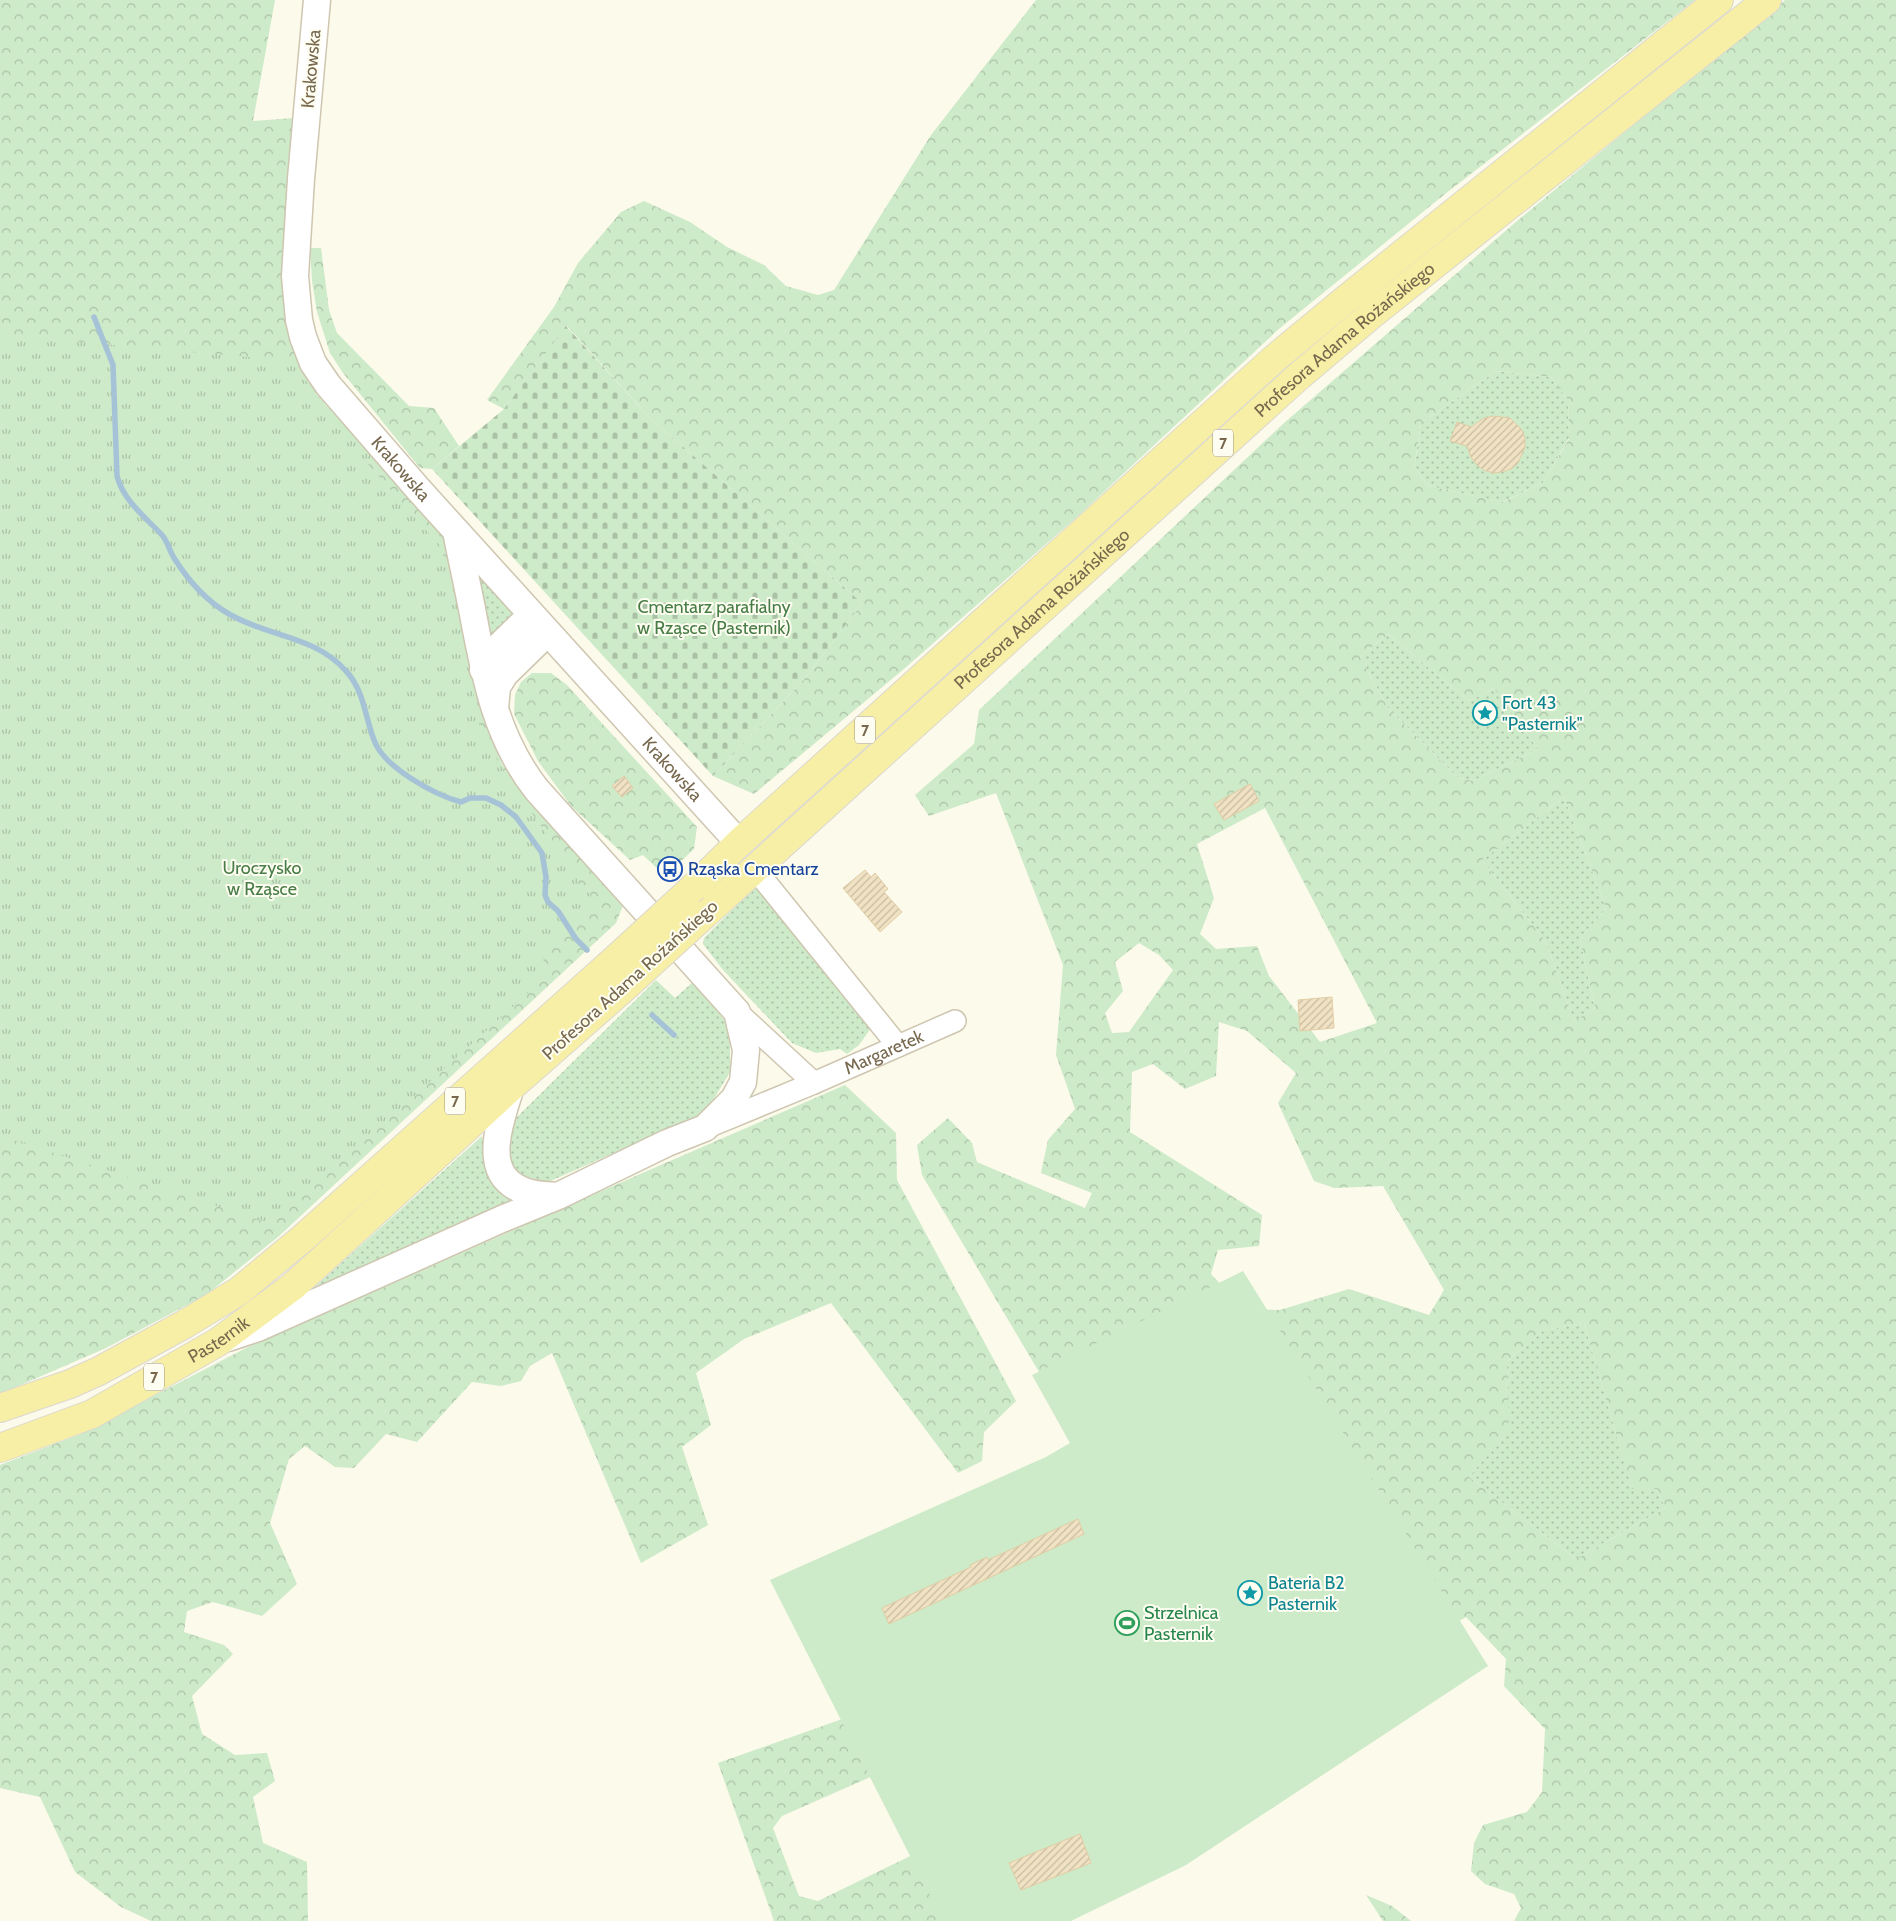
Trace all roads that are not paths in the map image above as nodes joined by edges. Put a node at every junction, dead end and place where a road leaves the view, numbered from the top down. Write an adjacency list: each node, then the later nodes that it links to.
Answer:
1 (317, 0): 4 (street, Krakowska)
2 (1719, 0): 8 (main road, Profesora Adama Rożańskiego / 7)
3 (1767, 0): 9 (main road, Profesora Adama Rożańskiego / 7)
4 (456, 531): 5 (street, Krakowska); 6 (street)
5 (539, 624): 6 (street); 7 (street); 8 (street, Krakowska)
6 (483, 670): 7 (street)
7 (495, 708): 10 (street)
8 (739, 843): 17 (main road, Profesora Adama Rożańskiego / 7, bridge)
9 (755, 869): 12 (street); 14 (main road, Profesora Adama Rożańskiego / 7, bridge)
10 (737, 1012): 13 (street); 15 (street)
11 (955, 1021): 12 (street, Margaretek)
12 (898, 1046): 13 (street, Margaretek)
13 (814, 1084): 15 (street, Margaretek)
14 (510, 1087): 16 (street); 18 (main road, Profesora Adama Rożańskiego / 7)
15 (705, 1128): 16 (street)
16 (558, 1196): 19 (street)
17 (302, 1238): 20 (main road, Pasternik / 7)
18 (340, 1244): 19 (main road, Pasternik / 7)
19 (218, 1342): 21 (main road, Pasternik / 7)
20 (0, 1408)
21 (0, 1448)

